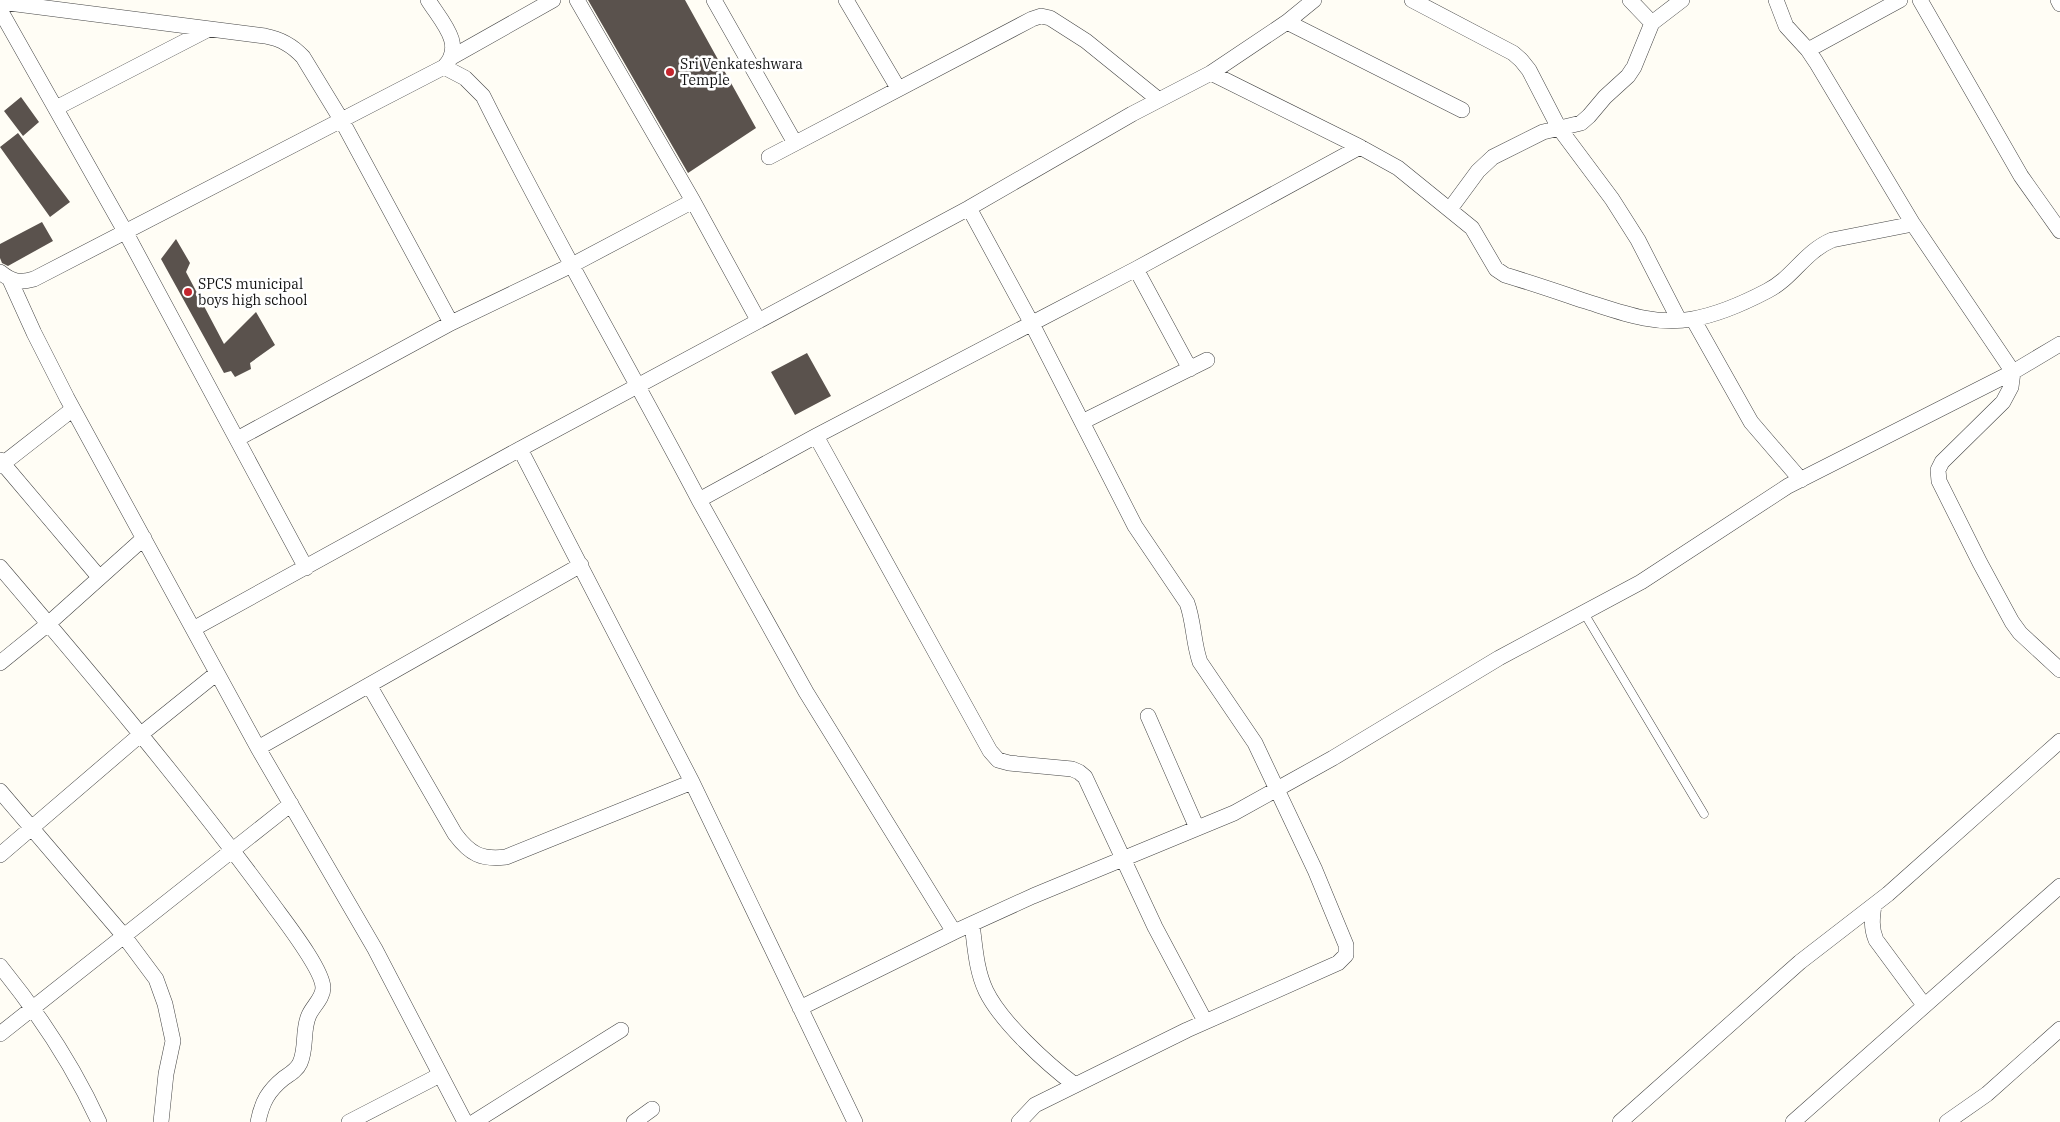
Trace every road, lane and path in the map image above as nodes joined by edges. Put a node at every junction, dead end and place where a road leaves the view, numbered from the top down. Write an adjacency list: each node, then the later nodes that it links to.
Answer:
1 (428, 0): 21 (street)
2 (553, 0): 21 (street)
3 (577, 0): 32 (street)
4 (714, 0): 29 (street)
5 (846, 0): 23 (street)
6 (1314, 0): 17 (street)
7 (1412, 0): 28 (street)
8 (1630, 0): 18 (street)
9 (1682, 0): 18 (street)
10 (1776, 0): 20 (street)
11 (1900, 0): 20 (street)
12 (1920, 0): 37 (street)
13 (2058, 0): 15 (street)
14 (0, 2): 19 (street)
15 (2060, 4)
16 (0, 10): 25 (street)
17 (1287, 22): 22 (street); 26 (street)
18 (1652, 23): 28 (street)
19 (209, 29): 25 (street); 27 (street)
20 (1808, 50): 35 (street)
21 (448, 62): 27 (street); 38 (street)
22 (1211, 73): 24 (street); 30 (street)
23 (898, 88): 24 (street); 29 (street)
24 (1158, 100): 33 (street)
25 (56, 108): 36 (street)
26 (1462, 110)
27 (342, 121): 36 (street); 43 (street)
28 (1559, 128): 34 (street); 42 (street)
29 (795, 143): 31 (street)
30 (1360, 147): 34 (street); 39 (street)
31 (769, 157)
32 (693, 201): 38 (street); 41 (street)
33 (969, 208): 41 (street); 44 (street)
34 (1450, 209): 42 (street)
35 (1913, 224): 42 (street); 48 (street)
36 (126, 232): 40 (street); 53 (street)
37 (2060, 232)
38 (572, 265): 43 (street); 49 (street)
39 (1136, 269): 44 (street); 47 (street)
40 (3, 274): 50 (street)
41 (758, 320): 49 (street)
42 (1686, 320): 56 (street)
43 (450, 323): 53 (street)
44 (1032, 324): 51 (street); 52 (street)
45 (2060, 344): 48 (street)
46 (1208, 360): 47 (street)
47 (1190, 369): 51 (street)
48 (2013, 372): 56 (street); 67 (street)
49 (638, 385): 54 (street); 57 (street)
50 (73, 409): 55 (street); 58 (street)
51 (1082, 422): 75 (street)
52 (816, 436): 57 (street); 83 (street)
53 (237, 439): 61 (street)
54 (520, 448): 59 (street); 61 (street)
55 (1, 463): 62 (street)
56 (1801, 480): 63 (street)
57 (699, 500): 87 (street)
58 (144, 538): 62 (street); 65 (street)
59 (581, 565): 69 (street); 74 (street)
60 (0, 567): 64 (street)
61 (306, 568): 65 (street)
62 (100, 577): 64 (street)
63 (1584, 613): 75 (street); 78 (lane)
64 (48, 624): 66 (street); 71 (street)
65 (193, 629): 68 (street)
66 (0, 663)
67 (2060, 670)
68 (217, 673): 71 (street); 73 (street)
69 (369, 685): 73 (street); 74 (street)
70 (1148, 716): 80 (street)
71 (140, 735): 79 (street); 81 (street)
72 (2060, 741): 85 (street)
73 (258, 748): 77 (street)
74 (692, 782): 92 (street)
75 (1277, 789): 80 (street); 93 (street)
76 (0, 791): 79 (street)
77 (291, 804): 81 (street); 97 (street)
78 (1704, 814)
79 (32, 828): 82 (street); 88 (street)
80 (1197, 828): 83 (street)
81 (232, 850): 88 (street); 102 (street)
82 (0, 855)
83 (1124, 859): 86 (street); 93 (street)
84 (2060, 886): 90 (street)
85 (1874, 905): 90 (street); 109 (street)
86 (972, 924): 87 (street); 98 (street)
87 (954, 932): 92 (street)
88 (124, 936): 91 (street); 101 (street)
89 (0, 966): 91 (street)
90 (1924, 1005): 110 (street)
91 (33, 1007): 96 (street); 100 (street)
92 (800, 1008): 107 (street)
93 (1205, 1022): 98 (street)
94 (2060, 1029): 111 (street)
95 (621, 1030): 105 (street)
96 (0, 1034)
97 (440, 1074): 103 (street); 104 (street)
98 (1075, 1085): 108 (street)
99 (652, 1109): 106 (street)
100 (99, 1122)
101 (161, 1122)
102 (258, 1122)
103 (349, 1122)
104 (465, 1122)
105 (474, 1122)
106 (634, 1122)
107 (855, 1122)
108 (1019, 1122)
109 (1620, 1122)
110 (1793, 1122)
111 (1947, 1122)

